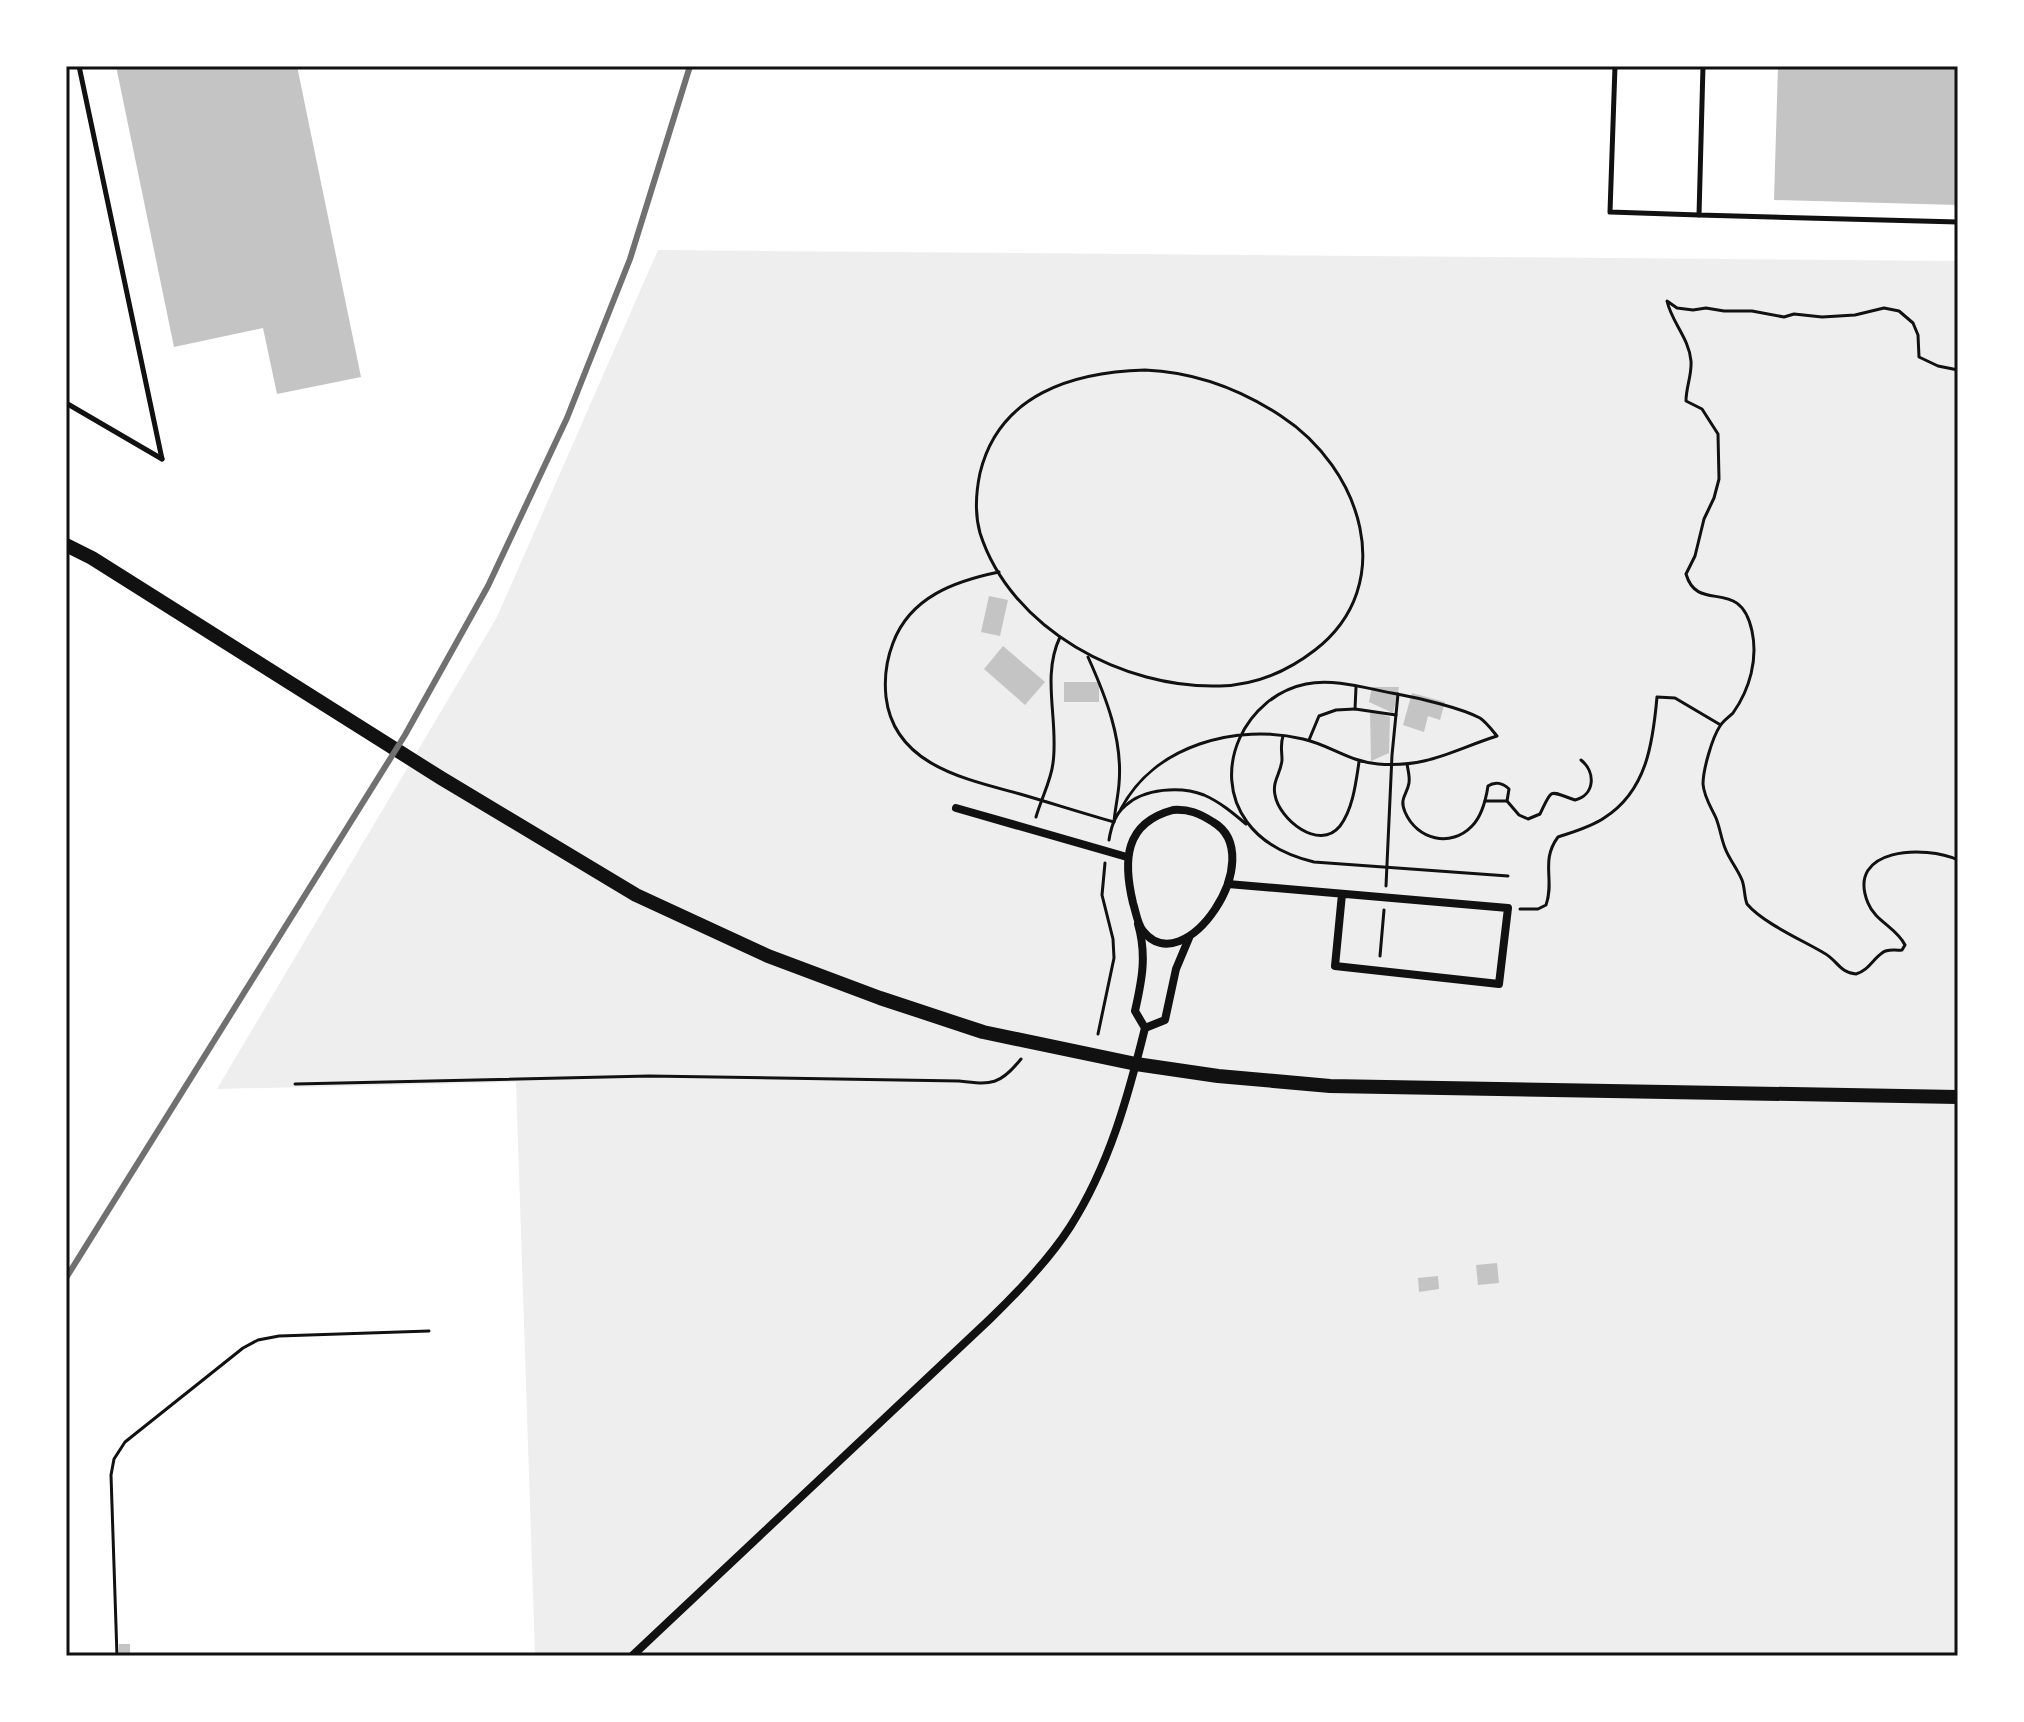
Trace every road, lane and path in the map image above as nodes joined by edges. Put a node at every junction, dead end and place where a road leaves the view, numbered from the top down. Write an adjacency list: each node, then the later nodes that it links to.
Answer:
1 (79, 66): 7 (lane)
2 (1615, 66): 4 (lane)
3 (1703, 66): 4 (lane)
4 (1699, 215): 5 (lane)
5 (1958, 222)
6 (1958, 370): 16 (path)
7 (66, 403)
8 (66, 545): 42 (main road)
9 (999, 572): 10 (path); 11 (path); 24 (path)
10 (1060, 637): 11 (path); 24 (path)
11 (1087, 655): 24 (path)
12 (1356, 687): 13 (path); 14 (path); 17 (path)
13 (1398, 694): 15 (path); 23 (path)
14 (1355, 709): 15 (path); 19 (path)
15 (1396, 715): 22 (path)
16 (1720, 725): 31 (path); 37 (path)
17 (1241, 733): 18 (path); 28 (path); 32 (path)
18 (1283, 736): 19 (path); 21 (path)
19 (1309, 740): 21 (path)
20 (1581, 760): 26 (path)
21 (1359, 761): 22 (path)
22 (1392, 764): 23 (path); 32 (path)
23 (1407, 764): 25 (path)
24 (1040, 801): 29 (path)
25 (1485, 801): 26 (path); 26 (path)
26 (1507, 801)
27 (956, 808): 29 (street)
28 (1121, 809)
29 (1033, 830): 30 (street)
30 (1127, 857): 34 (street); 38 (street)
31 (1958, 860)
32 (1388, 868): 33 (path); 36 (path)
33 (1508, 876)
34 (1228, 884): 35 (street); 39 (street)
35 (1342, 894): 36 (street); 37 (street)
36 (1385, 898): 37 (street); 40 (path)
37 (1508, 908)
38 (1138, 924): 39 (street); 41 (street)
39 (1190, 937): 41 (street)
40 (1380, 956)
41 (1145, 1028): 43 (street)
42 (1034, 1043): 43 (main road); 44 (path)
43 (1136, 1064): 45 (main road); 48 (street)
44 (295, 1084)
45 (1958, 1097)
46 (429, 1331): 47 (path)
47 (117, 1656)
48 (632, 1656)

